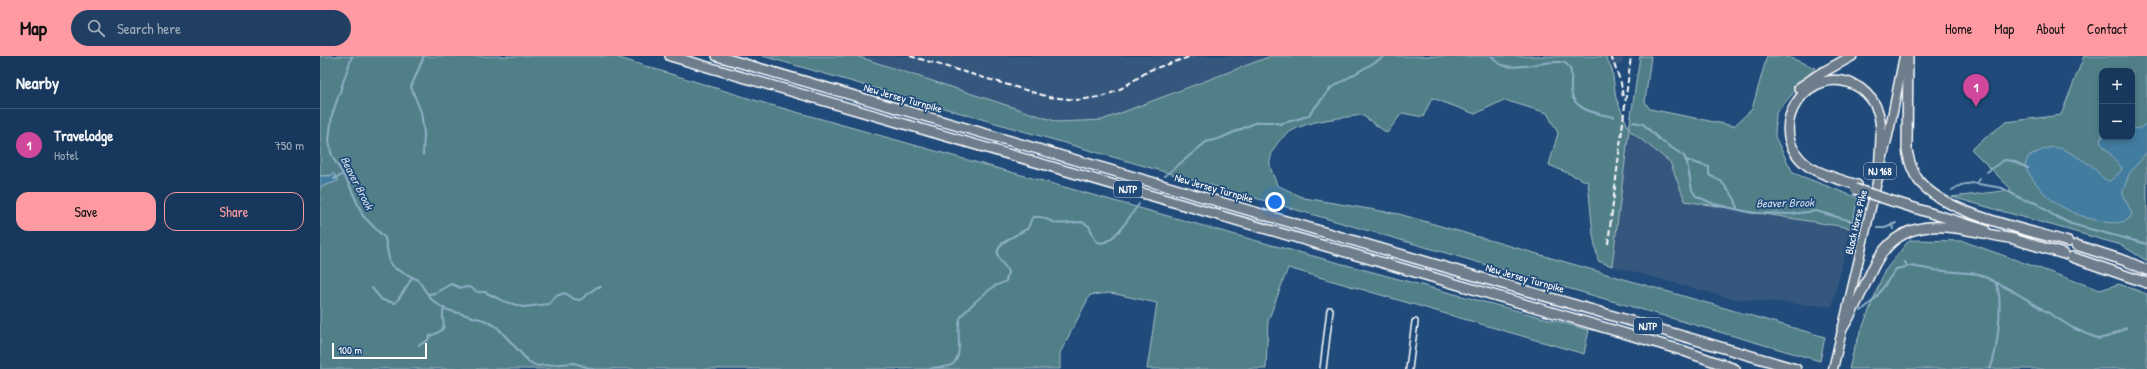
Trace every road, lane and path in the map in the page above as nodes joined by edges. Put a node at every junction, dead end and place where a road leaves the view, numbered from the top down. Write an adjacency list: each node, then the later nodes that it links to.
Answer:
1 (670, 56): 18 (highway, NJTP)
2 (717, 56): 19 (highway, New Jersey Turnpike / NJTP)
3 (1852, 56): 7 (highway)
4 (1904, 56): 6 (main road, Black Horse Pike / NJ 168)
5 (1908, 56): 9 (highway)
6 (1879, 176): 7 (highway); 15 (main road, Black Horse Pike / NJ 168)
7 (1856, 187): 8 (highway)
8 (1893, 198): 9 (highway); 10 (highway)
9 (2025, 230): 11 (highway)
10 (2014, 239): 12 (highway); 15 (highway)
11 (2147, 270)
12 (2147, 283)
13 (1330, 310): 16 (street)
14 (1415, 322): 17 (street)
15 (1842, 329): 20 (main road, Black Horse Pike / NJ 168)
16 (1323, 369)
17 (1410, 369)
18 (1735, 369)
19 (1796, 369)
20 (1833, 369)

